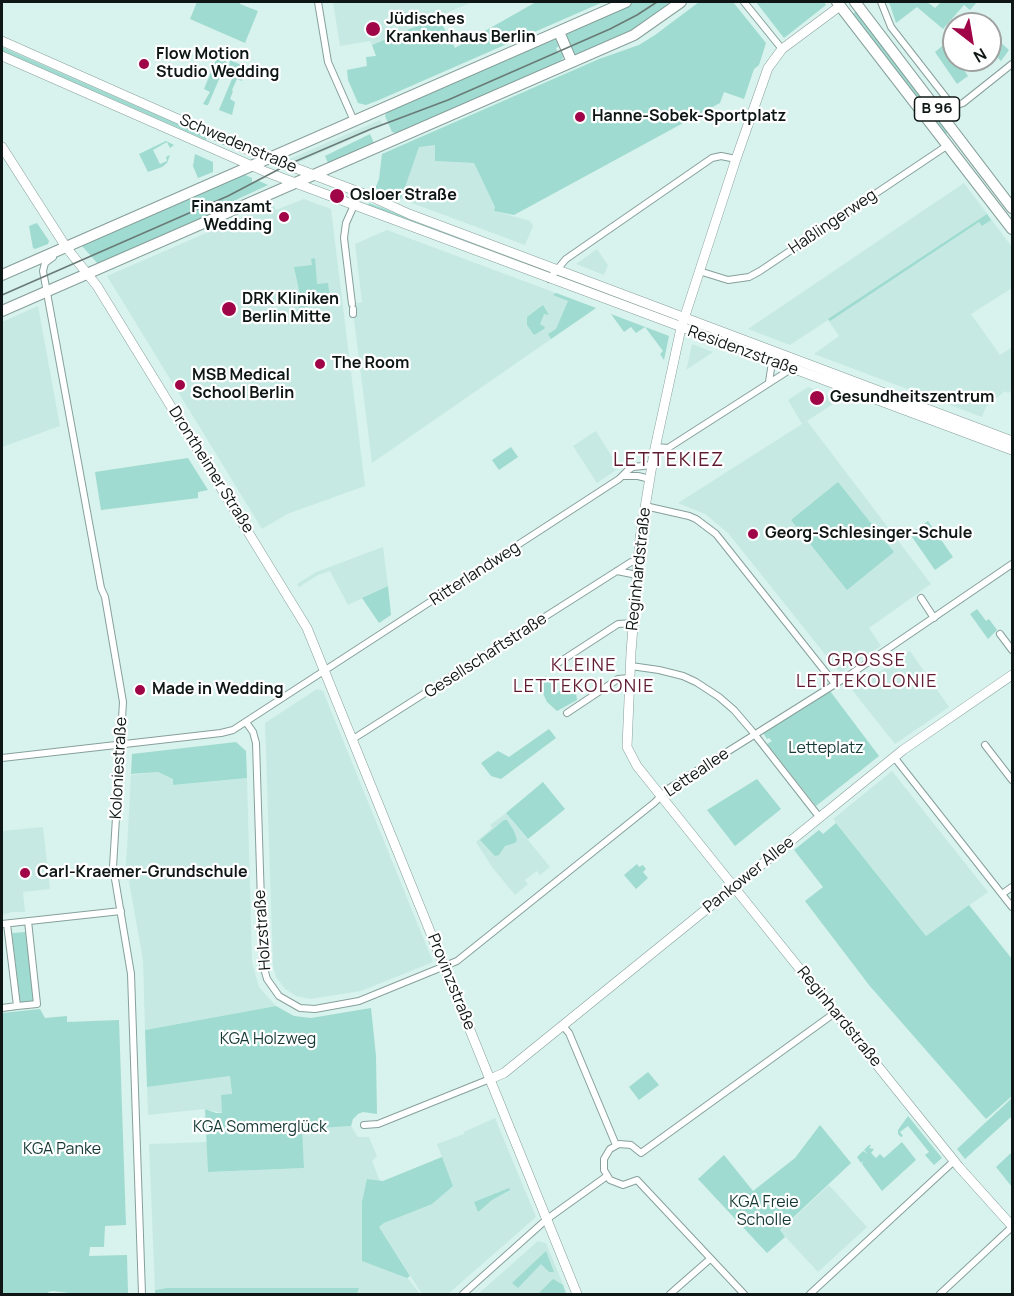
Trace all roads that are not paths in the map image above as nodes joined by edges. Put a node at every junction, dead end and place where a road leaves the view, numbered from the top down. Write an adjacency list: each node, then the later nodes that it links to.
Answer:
1 (318, 2): 14 (street)
2 (626, 2): 8 (main road)
3 (681, 2): 12 (main road)
4 (744, 2): 10 (street)
5 (855, 2): 15 (main road, B 96)
6 (881, 2): 13 (street)
7 (841, 3): 10 (main road, Reginhardstraße); 16 (main road, B 96)
8 (559, 32): 12 (main road); 14 (main road)
9 (2, 40): 18 (main road, Schwedenstraße)
10 (782, 49): 19 (main road, Reginhardstraße)
11 (2, 56): 20 (main road, Schwedenstraße)
12 (572, 62): 21 (main road)
13 (1012, 64)
14 (354, 121): 18 (main road)
15 (958, 138): 16 (main road, Haßlingerweg); 25 (main road, B 96)
16 (948, 145): 26 (main road, B 96); 32 (street, Haßlingerweg)
17 (2, 147): 28 (main road)
18 (268, 158): 20 (main road); 21 (main road, Schwedenstraße)
19 (736, 159): 31 (street); 32 (main road, Reginhardstraße)
20 (251, 166): 22 (main road, Schwedenstraße); 28 (main road)
21 (312, 175): 22 (main road); 23 (main road, Schwedenstraße)
22 (294, 183): 24 (main road, Schwedenstraße); 33 (main road)
23 (360, 192): 24 (street); 27 (main road, Schwedenstraße)
24 (354, 206): 29 (main road, Schwedenstraße); 37 (street)
25 (1012, 208)
26 (1012, 230)
27 (478, 240): 31 (main road, Residenzstraße)
28 (66, 247): 30 (main road); 33 (main road, Drontheimer Straße)
29 (474, 250): 35 (main road, Residenzstraße)
30 (54, 252): 34 (main road); 36 (street, Koloniestraße)
31 (556, 270): 35 (street); 39 (main road, Residenzstraße)
32 (699, 271): 39 (main road, Reginhardstraße)
33 (88, 273): 36 (main road); 62 (main road, Drontheimer Straße)
34 (2, 275)
35 (549, 279): 40 (main road, Residenzstraße)
36 (47, 291): 38 (main road); 70 (street, Koloniestraße)
37 (352, 309)
38 (2, 311)
39 (685, 317): 40 (main road, Reginhardstraße); 44 (main road, Residenzstraße)
40 (681, 328): 41 (main road, Residenzstraße); 45 (main road, Reginhardstraße)
41 (772, 362): 42 (main road, Residenzstraße); 43 (street)
42 (791, 369): 43 (street); 46 (main road, Residenzstraße)
43 (769, 383): 45 (street)
44 (1012, 441)
45 (656, 447): 47 (main road, Reginhardstraße)
46 (1012, 450)
47 (652, 465): 48 (street, Ritterlandweg); 49 (main road, Reginhardstraße)
48 (624, 476): 49 (street); 62 (street, Ritterlandweg)
49 (650, 479): 50 (main road, Reginhardstraße)
50 (645, 506): 51 (main road, Reginhardstraße); 65 (street)
51 (638, 562): 53 (street, Gesellschaftstraße); 54 (main road, Reginhardstraße)
52 (1012, 564): 56 (street, Letteallee)
53 (617, 571): 54 (street); 69 (street, Gesellschaftstraße)
54 (637, 575): 57 (main road, Reginhardstraße)
55 (921, 598): 56 (street)
56 (934, 618): 65 (street, Letteallee)
57 (634, 623): 60 (street); 61 (main road, Reginhardstraße)
58 (1000, 634): 59 (street)
59 (1012, 650)
60 (555, 665)
61 (631, 666): 64 (main road, Reginhardstraße); 68 (street)
62 (325, 671): 67 (street, Ritterlandweg); 69 (main road, Provinzstraße)
63 (1012, 675): 72 (main road, Pankower Allee)
64 (630, 678): 66 (street); 75 (main road, Reginhardstraße)
65 (835, 684): 68 (street, Letteallee)
66 (567, 713)
67 (246, 722): 70 (street, Ritterlandweg); 84 (street, Holzstraße)
68 (755, 735): 75 (street, Letteallee); 76 (street)
69 (353, 740): 84 (main road, Provinzstraße)
70 (120, 744): 73 (street, Ritterlandweg); 81 (street, Koloniestraße)
71 (985, 745): 74 (street)
72 (894, 757): 76 (main road, Pankower Allee); 79 (street)
73 (2, 758)
74 (1012, 780)
75 (662, 796): 77 (main road, Reginhardstraße); 84 (street, Letteallee)
76 (820, 818): 77 (main road, Pankower Allee)
77 (734, 887): 87 (main road, Reginhardstraße); 88 (main road, Pankower Allee)
78 (1012, 887): 79 (street)
79 (1002, 894): 80 (street)
80 (1012, 907)
81 (121, 911): 82 (street); 97 (street, Koloniestraße)
82 (28, 921): 83 (street); 85 (street)
83 (4, 924): 85 (street)
84 (445, 967): 89 (main road, Provinzstraße)
85 (17, 1006): 86 (street)
86 (2, 1008)
87 (836, 1012): 91 (street); 92 (main road, Reginhardstraße)
88 (562, 1025): 89 (main road, Pankower Allee); 91 (street)
89 (490, 1079): 90 (street); 94 (main road, Provinzstraße)
90 (364, 1125)
91 (616, 1145): 93 (street)
92 (954, 1161): 95 (main road, Reginhardstraße); 102 (street)
93 (607, 1176): 94 (street); 96 (street)
94 (547, 1219): 98 (street); 99 (main road, Provinzstraße)
95 (1012, 1227): 103 (street)
96 (710, 1258): 100 (street); 101 (street)
97 (142, 1294)
98 (463, 1294)
99 (577, 1294)
100 (670, 1294)
101 (744, 1294)
102 (810, 1294)
103 (940, 1294)

